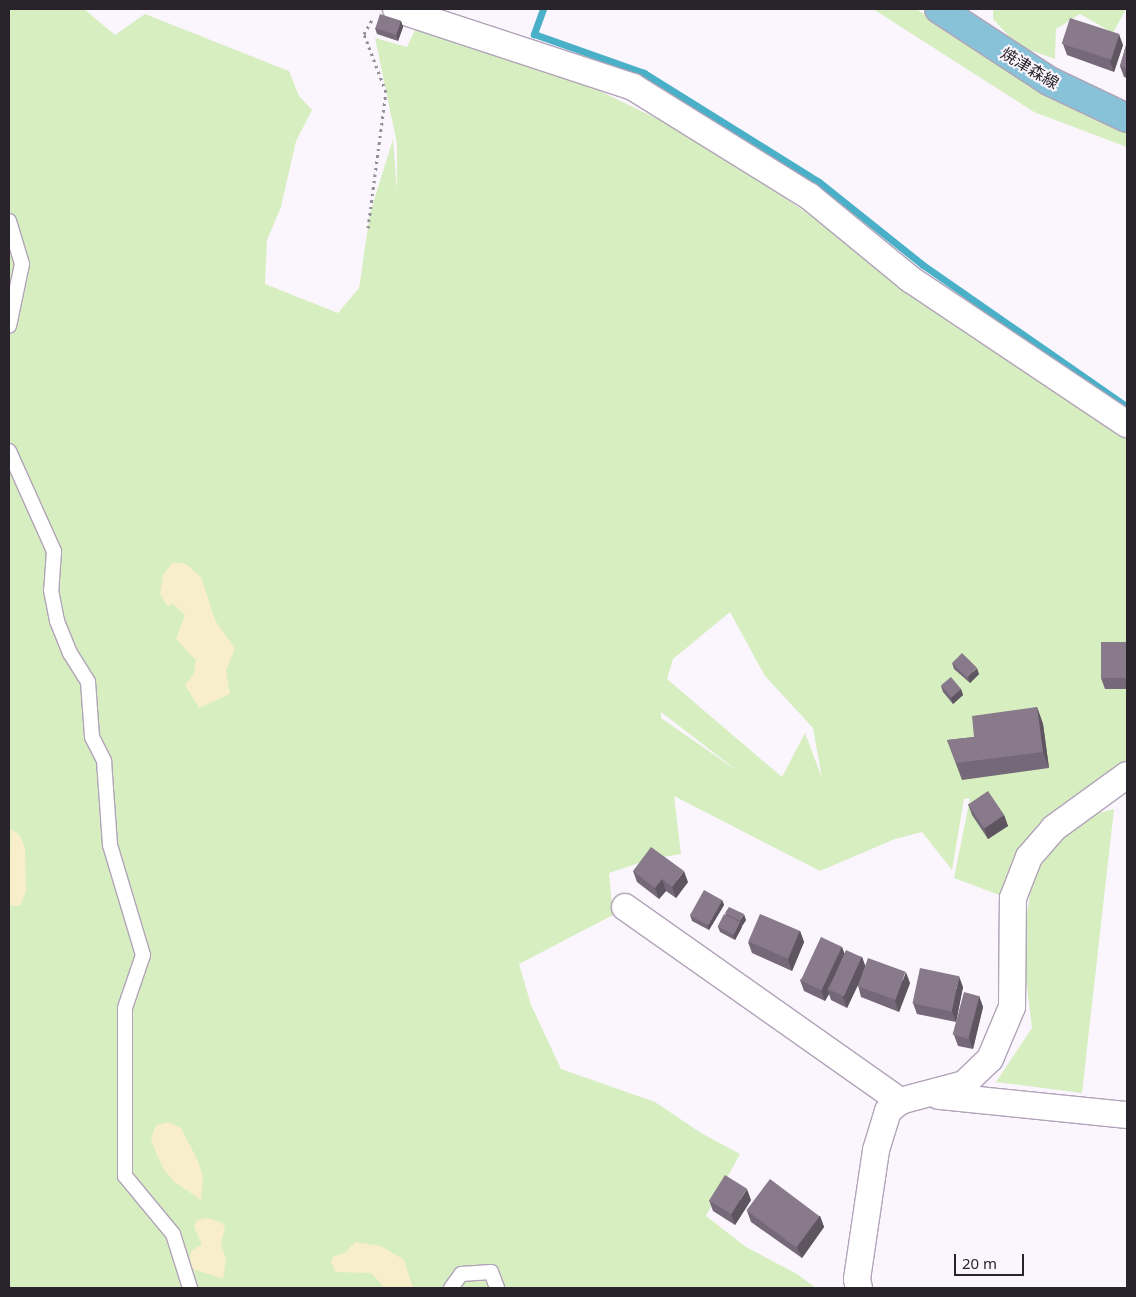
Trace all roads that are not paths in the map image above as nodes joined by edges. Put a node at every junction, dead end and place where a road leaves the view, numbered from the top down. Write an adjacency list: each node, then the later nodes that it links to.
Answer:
1 (396, 9): 6 (street)
2 (939, 9): 3 (main road, 焼津森線)
3 (1127, 118)
4 (9, 221): 5 (lane)
5 (9, 326)
6 (1127, 424)
7 (9, 451): 13 (lane)
8 (1127, 775): 10 (street)
9 (625, 907): 11 (street)
10 (925, 1094): 11 (street); 12 (street)
11 (900, 1101): 16 (street)
12 (1127, 1115)
13 (190, 1288)
14 (451, 1288): 15 (lane)
15 (497, 1288)
16 (859, 1288)

